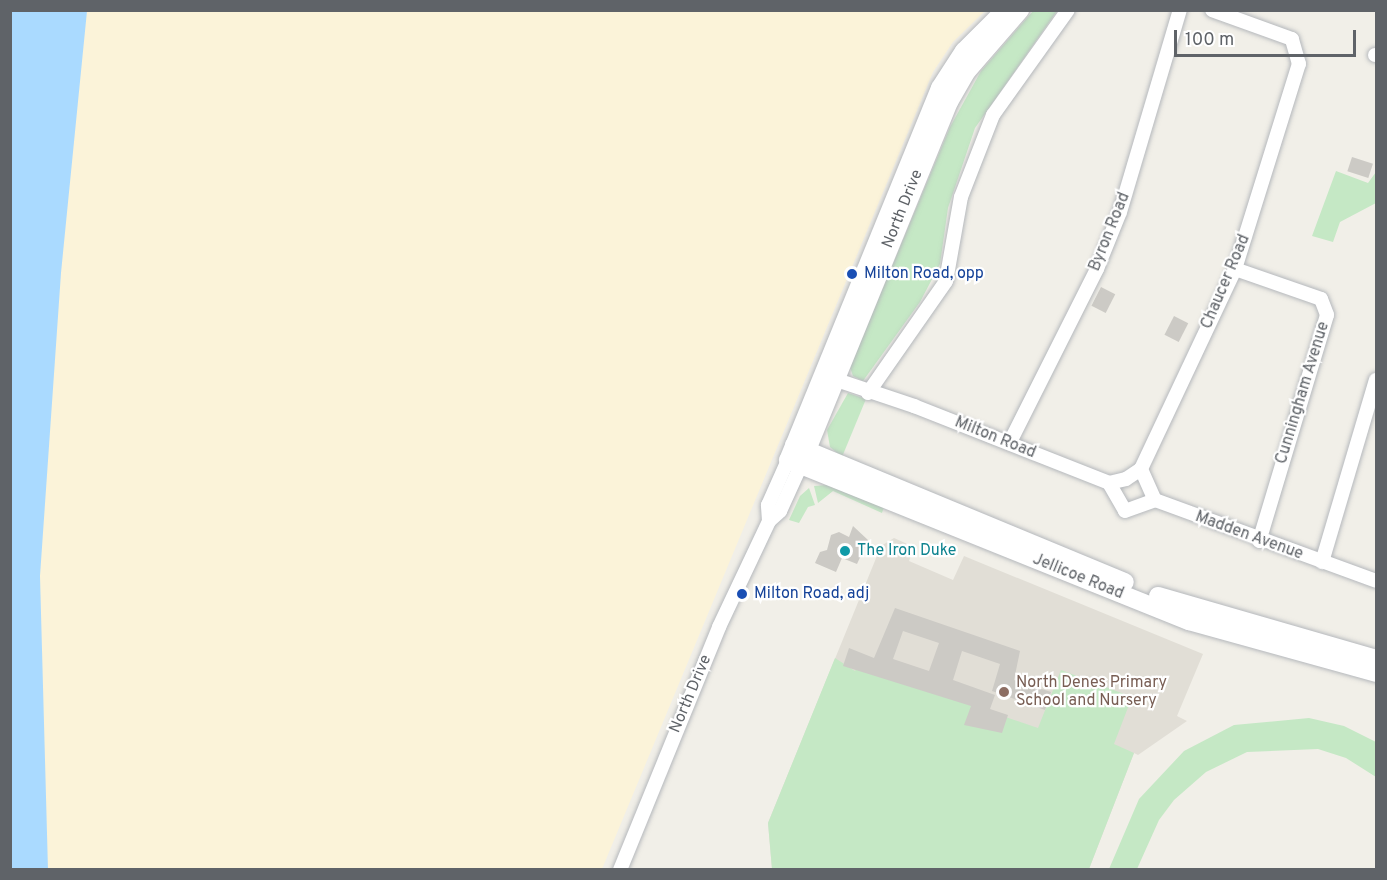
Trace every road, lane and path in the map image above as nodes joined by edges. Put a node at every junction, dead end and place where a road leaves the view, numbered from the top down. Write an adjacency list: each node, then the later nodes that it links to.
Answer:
1 (1005, 10): 7 (street, North Drive)
2 (1020, 10): 7 (street, North Drive)
3 (1068, 10): 9 (street)
4 (1180, 10): 10 (street, Byron Road)
5 (1212, 10): 6 (street, Chaucer Road)
6 (1235, 268): 12 (street, Chaucer Road); 15 (street, Cunningham Avenue)
7 (826, 377): 9 (street, Milton Road); 11 (street, North Drive)
8 (1377, 380): 16 (street)
9 (868, 393): 10 (street, Milton Road)
10 (1010, 442): 13 (street, Milton Road)
11 (797, 455): 18 (street, Jellicoe Road); 21 (street, North Drive)
12 (1141, 469): 13 (street); 14 (street)
13 (1109, 483): 14 (street)
14 (1155, 500): 15 (street, Madden Avenue)
15 (1259, 541): 16 (street, Madden Avenue)
16 (1322, 562): 17 (street, Madden Avenue)
17 (1377, 581)
18 (1191, 615): 19 (street, Jellicoe Road); 20 (street, Jellicoe Road)
19 (1377, 658)
20 (1377, 673)
21 (620, 870)

